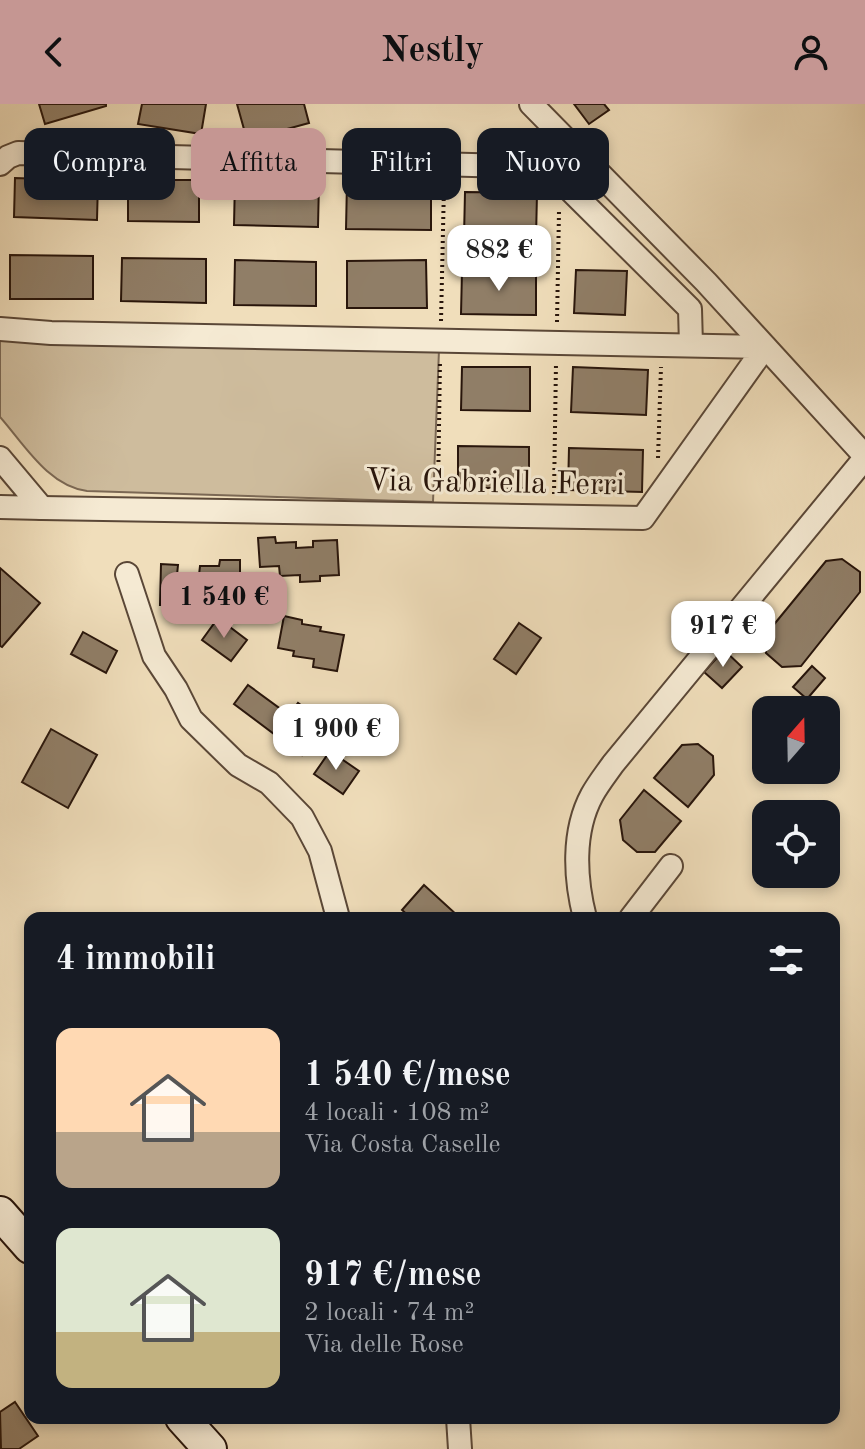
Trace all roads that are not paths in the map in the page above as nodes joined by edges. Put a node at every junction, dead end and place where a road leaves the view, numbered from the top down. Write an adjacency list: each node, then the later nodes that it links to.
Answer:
1 (531, 104): 5 (street)
2 (0, 164): 4 (street)
3 (0, 329): 4 (street)
4 (691, 345): 5 (street)
5 (765, 347): 6 (street); 9 (street, Via Gabriella Ferri)
6 (865, 457): 13 (street)
7 (0, 458): 9 (street)
8 (0, 507): 9 (street)
9 (42, 508)
10 (127, 574): 12 (street)
11 (671, 866): 14 (street)
12 (336, 912)
13 (584, 912)
14 (636, 912)
15 (0, 1213): 16 (main road)
16 (24, 1240)
17 (187, 1424): 19 (main road)
18 (458, 1424): 20 (street)
19 (210, 1449)
20 (460, 1449)

